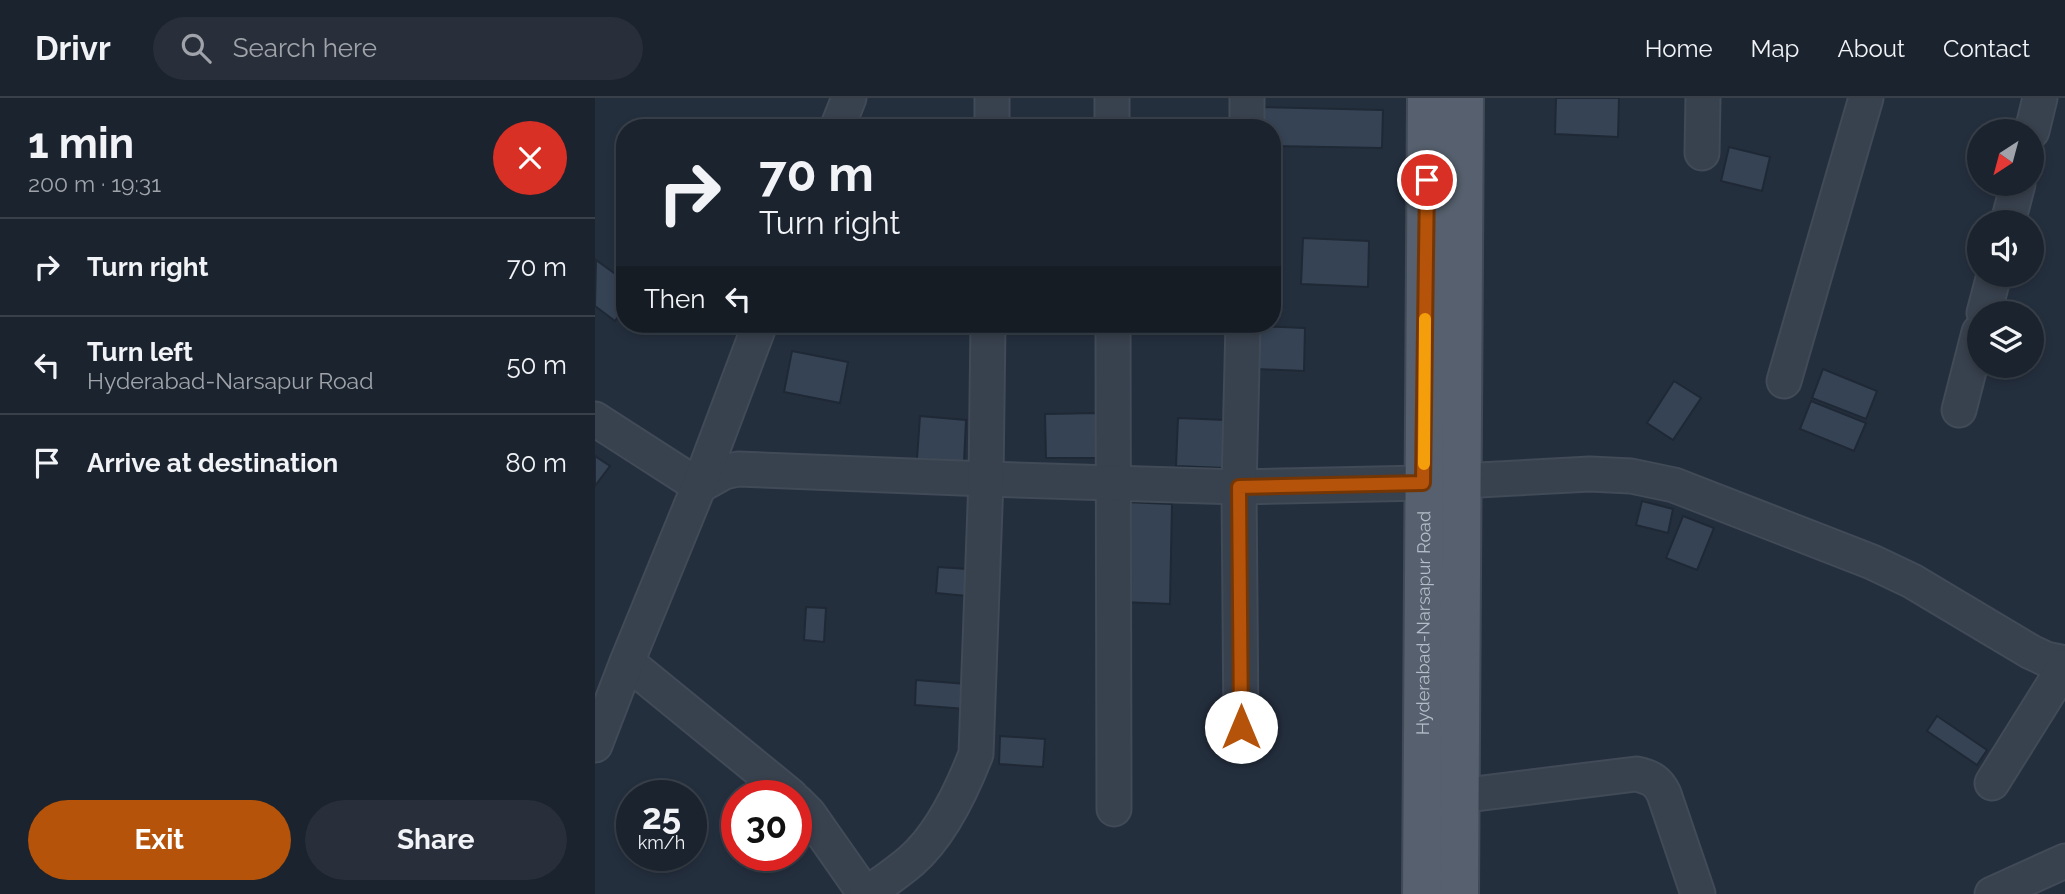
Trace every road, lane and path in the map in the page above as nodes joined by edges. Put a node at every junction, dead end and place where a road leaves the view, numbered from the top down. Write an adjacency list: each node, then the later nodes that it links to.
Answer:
1 (849, 98): 10 (street)
2 (992, 98): 11 (street)
3 (1112, 98): 12 (street)
4 (1247, 98): 13 (street)
5 (1427, 98): 25 (main road, Hyderabad-Narsapur Road)
6 (1464, 98): 25 (main road, Hyderabad-Narsapur Road)
7 (1703, 98): 15 (street)
8 (1866, 98): 21 (street)
9 (2041, 98): 14 (street)
10 (841, 119)
11 (992, 119)
12 (1112, 119)
13 (1247, 119)
14 (2035, 119)
15 (1702, 153)
16 (757, 333): 27 (street)
17 (988, 333): 24 (street)
18 (1113, 333): 26 (street)
19 (1243, 333): 28 (street)
20 (1967, 378): 22 (street)
21 (1784, 381)
22 (1959, 410)
23 (595, 419): 27 (street)
24 (986, 480): 26 (street); 27 (street); 39 (street)
25 (1442, 482): 28 (street); 30 (street); 35 (main road, Hyderabad-Narsapur Road); 40 (main road, Hyderabad-Narsapur Road)
26 (1114, 483): 28 (street); 36 (street)
27 (699, 486): 29 (street)
28 (1239, 487): 31 (street)
29 (627, 662): 32 (street); 33 (street)
30 (2065, 664): 34 (street)
31 (1241, 727)
32 (595, 746)
33 (771, 780)
34 (1992, 783)
35 (1459, 796): 41 (main road, Hyderabad-Narsapur Road); 42 (street)
36 (1114, 809)
37 (812, 819): 39 (street)
38 (2065, 861): 43 (street)
39 (866, 894)
40 (1422, 894)
41 (1459, 894)
42 (1698, 894)
43 (1992, 894)

